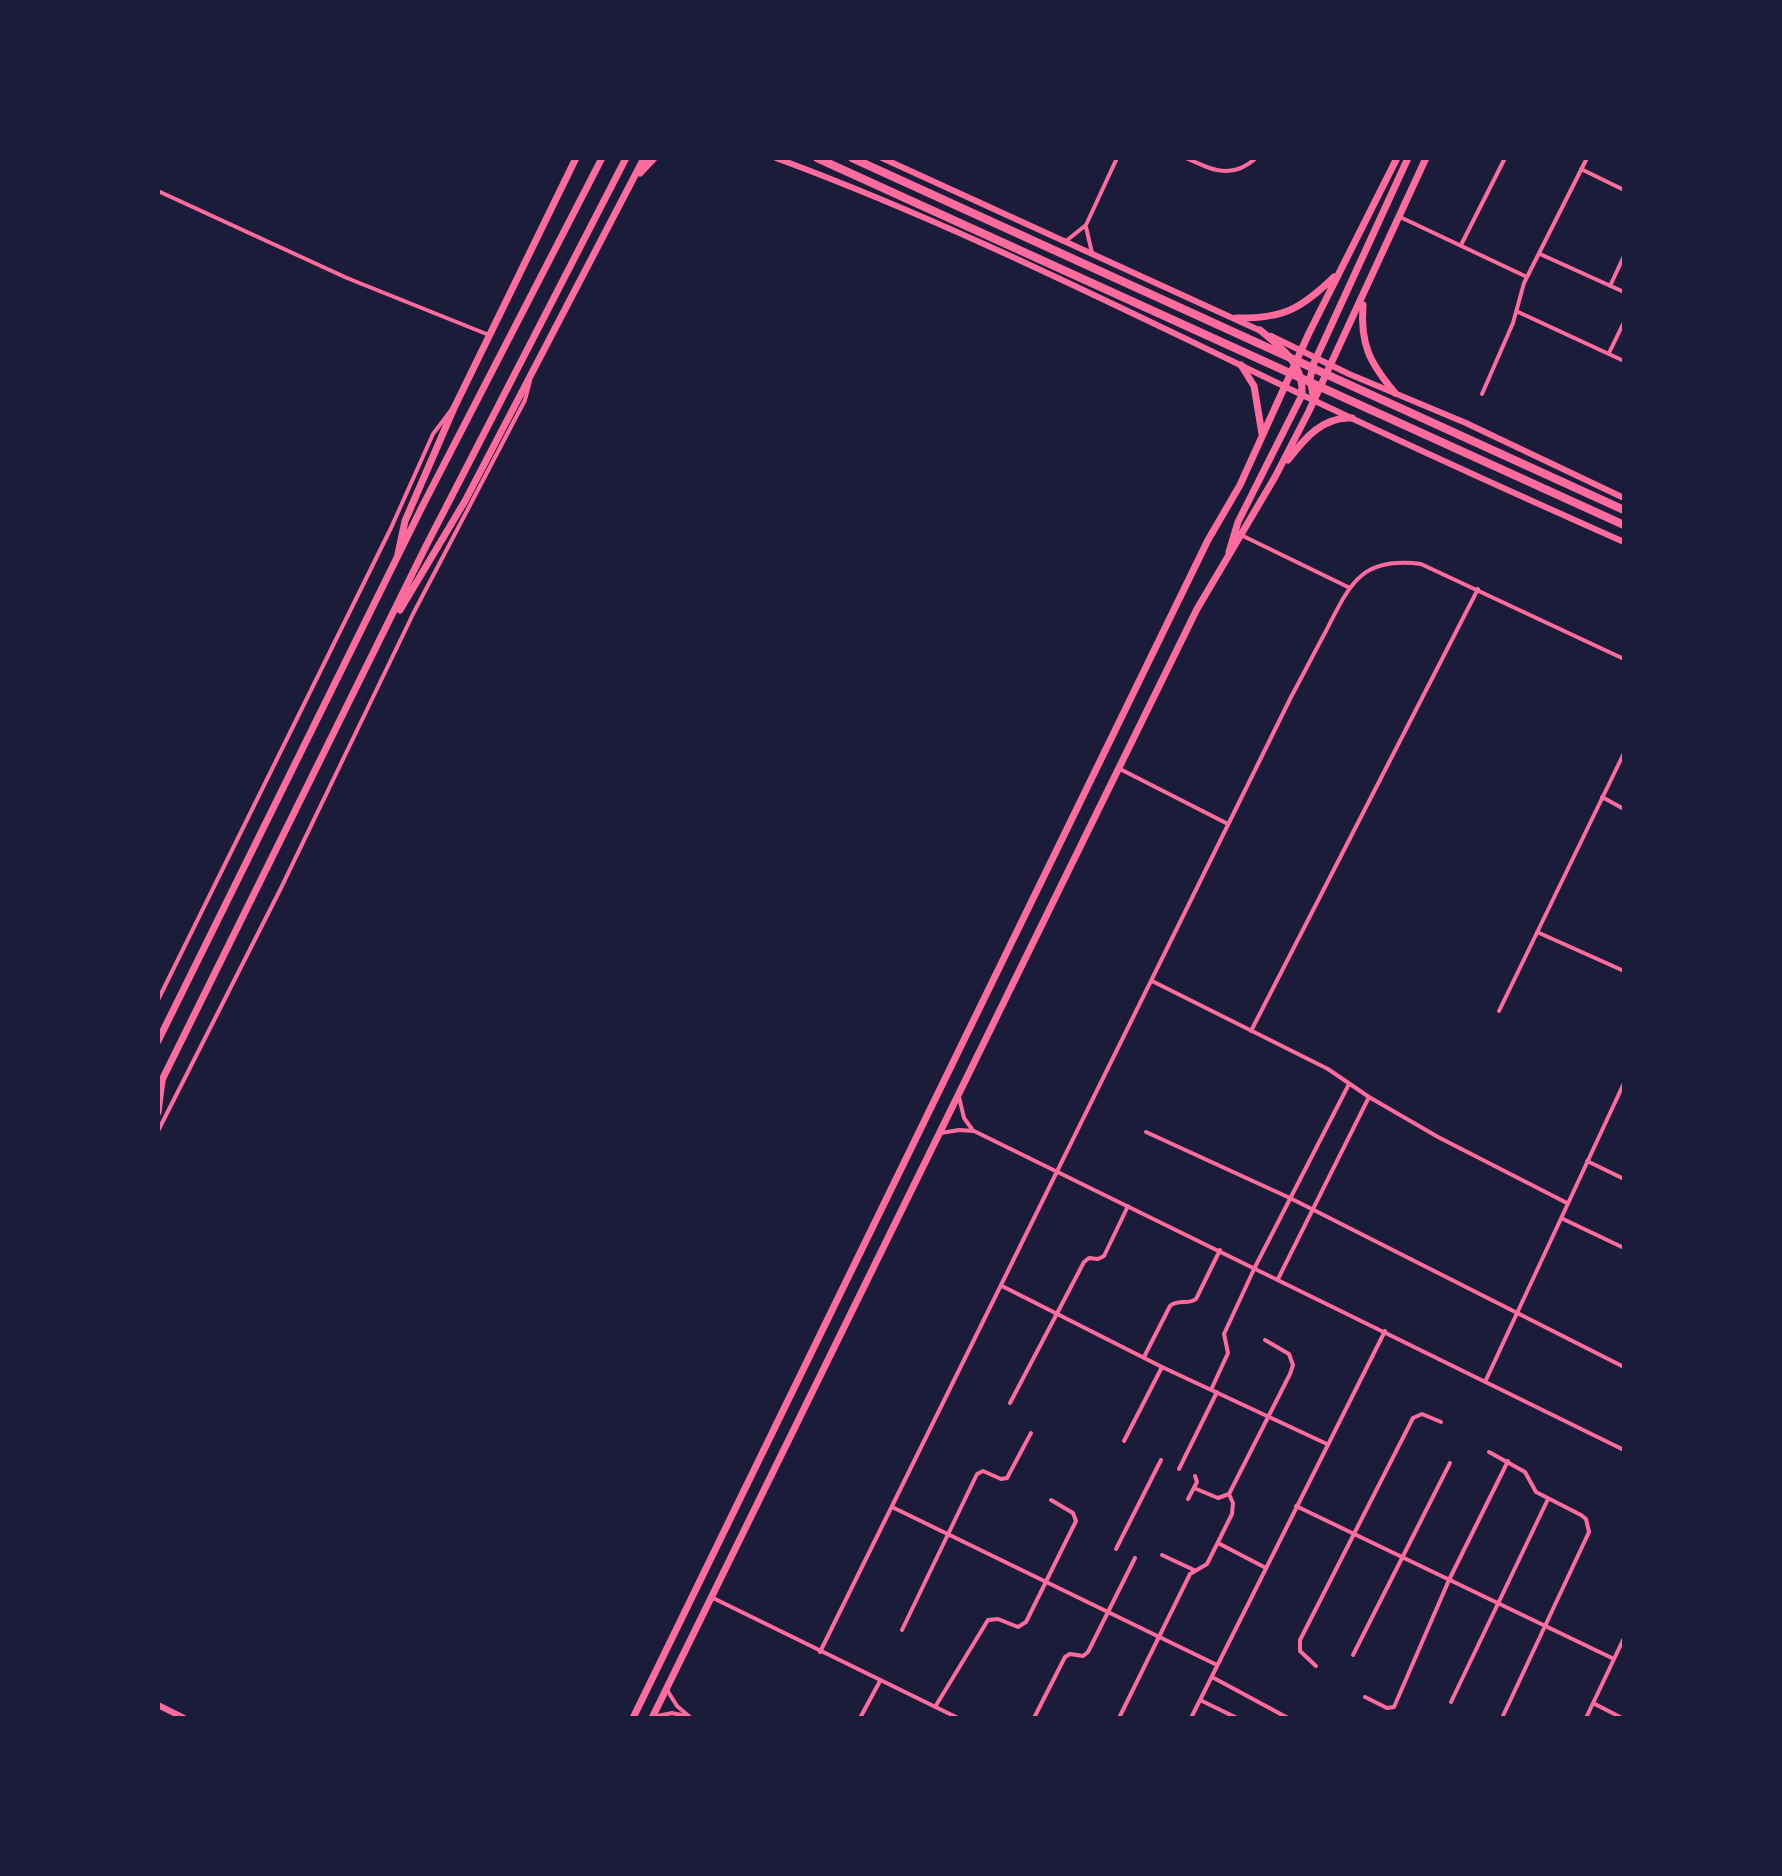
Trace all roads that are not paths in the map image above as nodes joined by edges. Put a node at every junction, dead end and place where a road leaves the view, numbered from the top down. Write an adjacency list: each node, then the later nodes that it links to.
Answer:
1 (576, 158): 38 (main road)
2 (602, 158): 61 (main road)
3 (626, 158): 65 (main road)
4 (644, 158): 19 (main road)
5 (654, 158): 19 (main road)
6 (776, 158): 44 (street)
7 (817, 158): 58 (highway)
8 (852, 158): 57 (highway)
9 (882, 158): 24 (street)
10 (1117, 158): 23 (street)
11 (1186, 158): 12 (street)
12 (1256, 158)
13 (1397, 158): 29 (main road)
14 (1408, 158): 41 (main road)
15 (1426, 158): 22 (main road)
16 (1505, 158): 25 (street)
17 (1587, 158): 18 (street)
18 (1581, 169): 20 (street); 27 (street)
19 (633, 181): 46 (main road)
20 (1624, 190)
21 (158, 191): 38 (street)
22 (1400, 217): 25 (street); 33 (main road)
23 (1086, 225): 24 (street); 26 (street)
24 (1066, 241): 26 (street)
25 (1461, 245): 30 (street)
26 (1092, 253): 35 (street)
27 (1540, 254): 30 (street); 31 (street)
28 (1624, 256): 31 (street)
29 (1339, 272): 35 (main road); 39 (main road)
30 (1527, 277): 34 (street)
31 (1610, 286): 32 (street)
32 (1624, 292)
33 (1363, 298): 45 (main road); 48 (main road)
34 (1516, 311): 40 (street); 49 (street)
35 (1236, 318): 37 (street)
36 (1624, 322): 40 (street)
37 (1260, 330): 39 (street); 43 (main road)
38 (489, 335): 52 (main road)
39 (1301, 351): 41 (street); 43 (main road)
40 (1609, 353): 42 (street)
41 (1316, 358): 45 (street); 51 (main road)
42 (1624, 361)
43 (1295, 363): 47 (main road); 50 (main road)
44 (1241, 365): 47 (street); 54 (main road)
45 (1331, 365): 48 (street); 51 (main road)
46 (530, 374): 65 (main road); 87 (street)
47 (1285, 387): 50 (street); 54 (main road)
48 (1395, 393): 56 (street)
49 (1482, 394)
50 (1302, 395): 51 (street); 62 (main road)
51 (1314, 400): 53 (street); 55 (main road)
52 (454, 408): 61 (main road); 75 (street)
53 (1352, 418): 55 (main road); 60 (street)
54 (1262, 437): 167 (main road)
55 (1275, 477): 59 (main road)
56 (1624, 498)
57 (1624, 510)
58 (1624, 525)
59 (1241, 535): 62 (main road); 63 (street)
60 (1624, 542)
61 (398, 556): 80 (main road)
62 (1228, 558): 68 (main road)
63 (1348, 587): 64 (street); 71 (street)
64 (1478, 589): 66 (street); 79 (street)
65 (389, 625): 83 (main road)
66 (1624, 659)
67 (1624, 753): 69 (street)
68 (1120, 769): 71 (street); 84 (main road)
69 (1602, 797): 70 (street); 72 (street)
70 (1624, 809)
71 (1229, 824): 74 (street)
72 (1537, 932): 73 (street); 78 (street)
73 (1624, 971)
74 (1152, 981): 79 (street); 92 (street)
75 (165, 986): 76 (street); 77 (street)
76 (158, 989)
77 (158, 1000)
78 (1499, 1011)
79 (1251, 1031): 82 (street)
80 (158, 1041)
81 (1624, 1083): 91 (street)
82 (1349, 1084): 85 (street); 94 (street)
83 (160, 1085): 86 (main road)
84 (958, 1094): 88 (street); 90 (main road)
85 (1369, 1097): 95 (street); 97 (street)
86 (158, 1112)
87 (158, 1131)
88 (974, 1131): 90 (street); 92 (street)
89 (1146, 1132): 94 (street)
90 (938, 1134): 144 (main road)
91 (1587, 1161): 93 (street); 95 (street)
92 (1057, 1172): 96 (street); 103 (street)
93 (1624, 1179)
94 (1290, 1198): 97 (street); 101 (street)
95 (1567, 1203): 98 (street)
96 (1128, 1206): 100 (street); 104 (street)
97 (1313, 1209): 102 (street); 105 (street)
98 (1561, 1217): 99 (street); 105 (street)
99 (1624, 1248)
100 (1220, 1250): 101 (street); 108 (street)
101 (1255, 1267): 102 (street); 112 (street)
102 (1278, 1279): 106 (street)
103 (1001, 1286): 104 (street); 132 (street)
104 (1057, 1313): 108 (street); 113 (street)
105 (1517, 1313): 110 (street); 111 (street)
106 (1385, 1331): 111 (street); 118 (street)
107 (1265, 1340): 114 (street)
108 (1144, 1357): 109 (street)
109 (1162, 1367): 112 (street); 117 (street)
110 (1624, 1367)
111 (1485, 1382): 119 (street)
112 (1214, 1391): 114 (street); 124 (street)
113 (1010, 1403)
114 (1269, 1417): 118 (street); 127 (street)
115 (1441, 1422): 134 (street)
116 (1031, 1433): 133 (street)
117 (1124, 1441)
118 (1327, 1444): 131 (street)
119 (1624, 1450)
120 (1489, 1452): 122 (street)
121 (1161, 1460): 136 (street)
122 (1508, 1461): 129 (street); 142 (street)
123 (1450, 1463): 138 (street)
124 (1179, 1469)
125 (1195, 1476): 126 (street)
126 (1194, 1488): 127 (street); 128 (street)
127 (1229, 1494): 135 (street)
128 (1188, 1499)
129 (1548, 1499): 145 (street); 147 (street)
130 (1051, 1500): 143 (street)
131 (1296, 1506): 134 (street); 140 (street)
132 (892, 1507): 133 (street); 151 (street)
133 (948, 1534): 143 (street); 148 (street)
134 (1353, 1534): 138 (street); 155 (street)
135 (1218, 1543): 140 (street); 141 (street)
136 (1116, 1549)
137 (1162, 1555): 141 (street)
138 (1402, 1557): 142 (street); 152 (street)
139 (1135, 1558): 146 (street)
140 (1266, 1568): 154 (street)
141 (1194, 1570): 149 (street)
142 (1449, 1580): 145 (street); 159 (street)
143 (1047, 1582): 146 (street); 164 (street)
144 (710, 1597): 151 (street); 158 (main road)
145 (1498, 1604): 147 (street); 161 (street)
146 (1108, 1612): 149 (street); 171 (street)
147 (1544, 1626): 153 (street); 176 (street)
148 (902, 1630)
149 (1160, 1637): 154 (street); 172 (street)
150 (1624, 1638): 153 (street)
151 (820, 1652): 157 (street)
152 (1353, 1655)
153 (1614, 1659): 162 (street)
154 (1217, 1665): 156 (street)
155 (1316, 1666)
156 (1212, 1677): 160 (street); 175 (street)
157 (880, 1681): 164 (street); 169 (street)
158 (666, 1688): 165 (street); 168 (main road)
159 (1365, 1697)
160 (1200, 1700): 173 (street); 174 (street)
161 (1451, 1702)
162 (1593, 1703): 177 (street); 178 (street)
163 (158, 1705): 166 (street)
164 (935, 1707): 170 (street)
165 (690, 1717): 168 (street)
166 (184, 1718)
167 (633, 1718)
168 (652, 1718)
169 (860, 1718)
170 (958, 1718)
171 (1034, 1718)
172 (1119, 1718)
173 (1191, 1718)
174 (1237, 1718)
175 (1288, 1718)
176 (1502, 1718)
177 (1586, 1718)
178 (1622, 1718)

